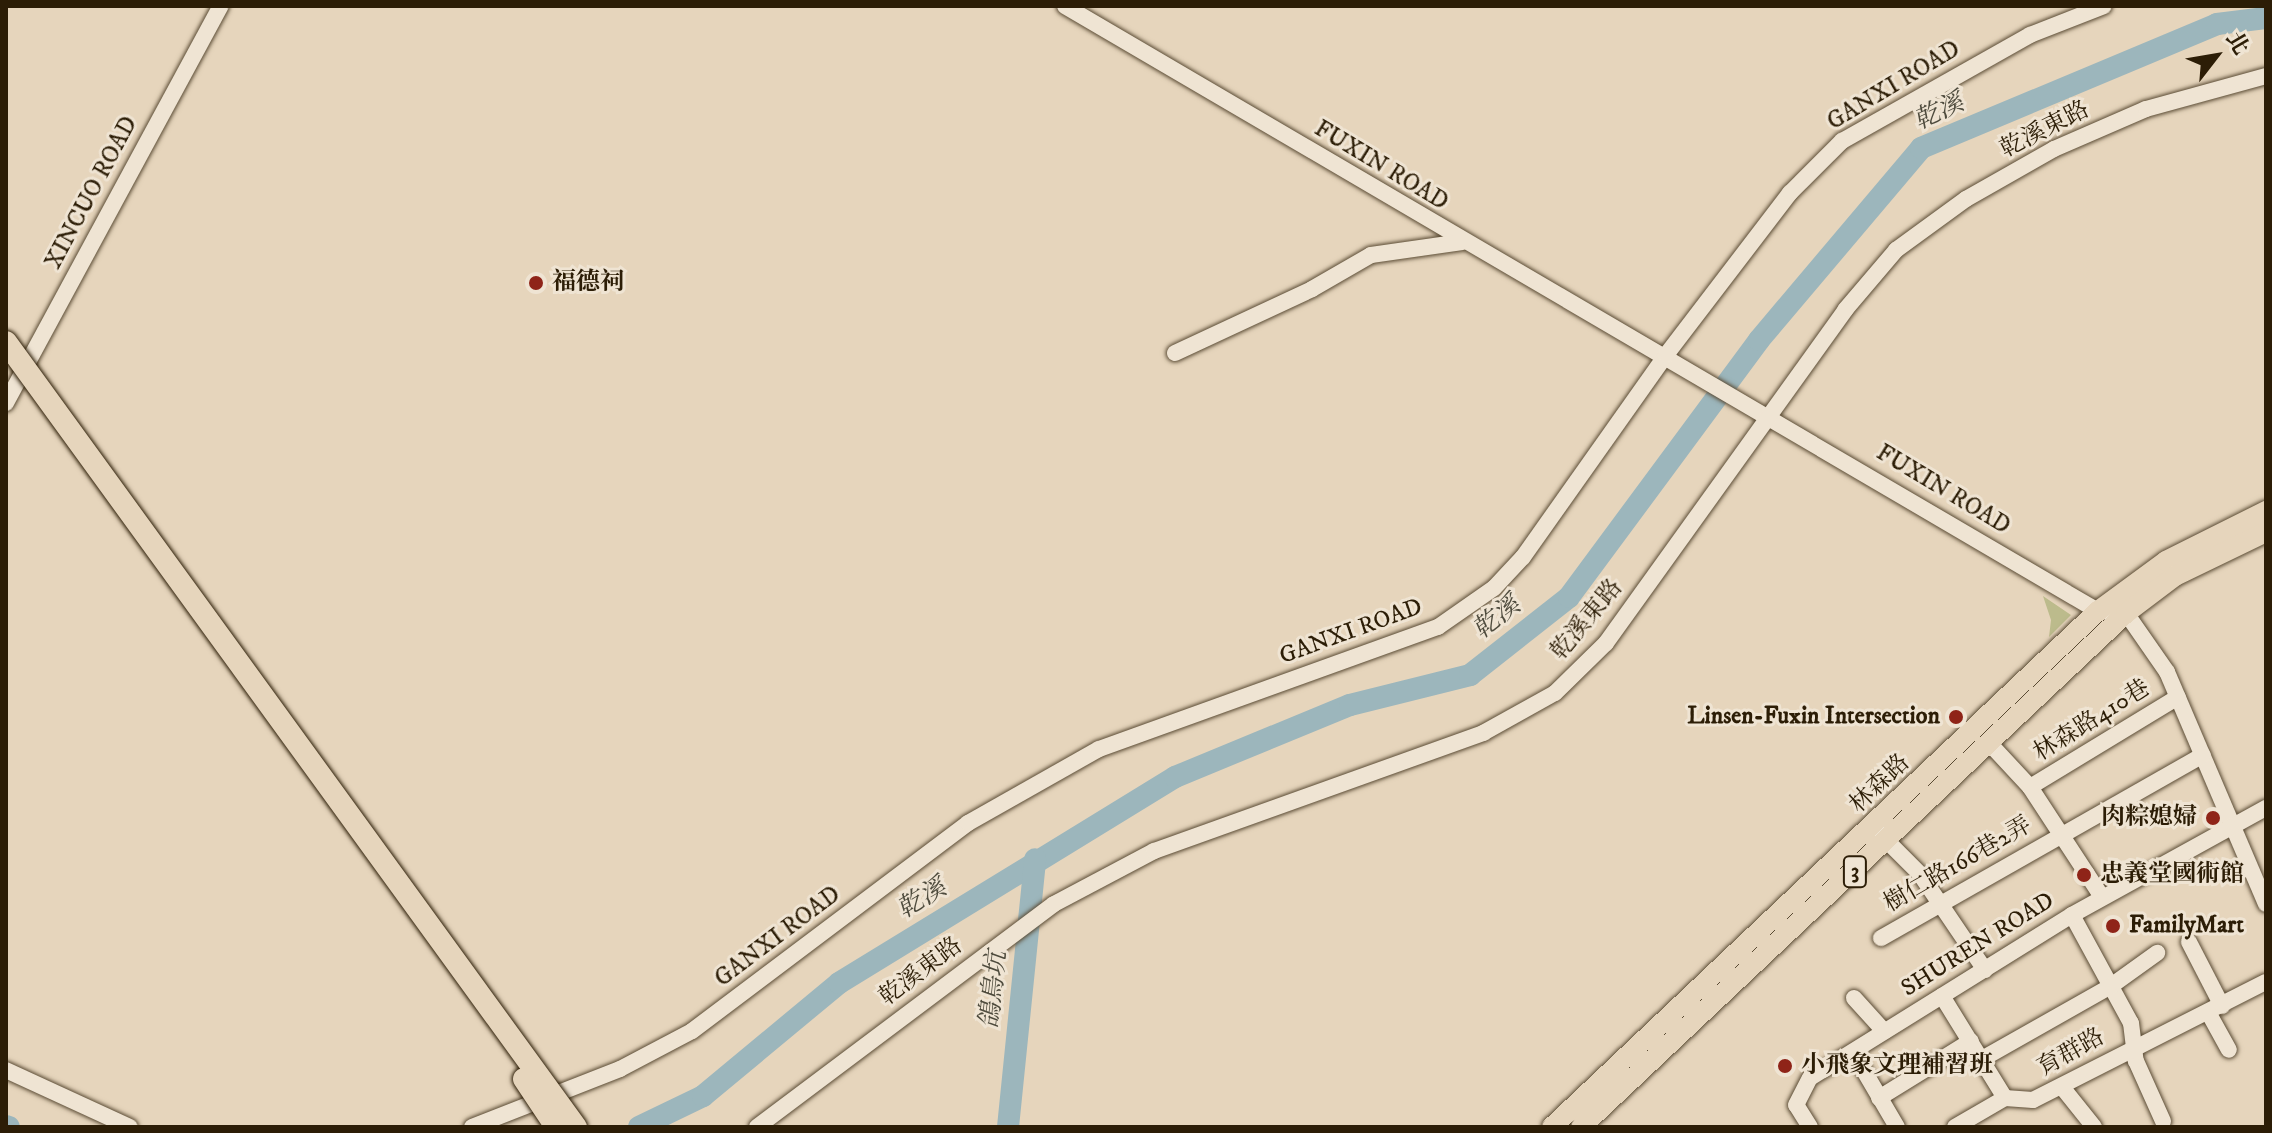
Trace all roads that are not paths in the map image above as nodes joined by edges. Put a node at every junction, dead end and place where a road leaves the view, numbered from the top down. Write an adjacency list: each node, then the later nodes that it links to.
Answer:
1 (221, 6): 10 (street, XINCUO ROAD)
2 (1065, 6): 5 (street, FUXIN ROAD)
3 (2104, 6): 8 (street, GANXI ROAD)
4 (2266, 76): 11 (street, 乾溪東路)
5 (1462, 242): 7 (street); 8 (street, FUXIN ROAD)
6 (6, 342): 51 (highway, bridge)
7 (1175, 353)
8 (1671, 358): 11 (street, FUXIN ROAD); 49 (street, GANXI ROAD)
9 (6, 361): 50 (highway, bridge)
10 (6, 403)
11 (1766, 414): 14 (street, FUXIN ROAD); 52 (street, 乾溪東路)
12 (2266, 511): 14 (main road, 林森路 / 3)
13 (2266, 532): 15 (main road, 林森路 / 3)
14 (2098, 611): 15 (street); 23 (main road, 林森路 / 3)
15 (2126, 613): 16 (street); 17 (main road, 林森路 / 3)
16 (2178, 697): 18 (street); 19 (street, 林森路410巷)
17 (1991, 745): 19 (street); 23 (main road, 林森路 / 3)
18 (2203, 755): 21 (street); 22 (street, 樹仁路166巷2弄)
19 (2030, 787): 22 (street)
20 (2266, 808): 21 (street, SHUREN ROAD)
21 (2233, 822): 24 (street, SHUREN ROAD); 26 (street)
22 (2059, 833): 24 (street); 25 (street, 樹仁路166巷2弄)
23 (1881, 834): 25 (street); 53 (main road, 林森路 / 3); 54 (main road, 林森路 / 3)
24 (2102, 897): 27 (street, SHUREN ROAD)
25 (1939, 901): 28 (street, 樹仁路166巷2弄); 31 (street)
26 (2266, 904)
27 (2072, 915): 31 (street, SHUREN ROAD); 33 (street)
28 (1881, 938)
29 (2189, 942): 36 (street)
30 (2157, 953): 33 (street)
31 (1985, 970): 34 (street, SHUREN ROAD)
32 (2266, 982): 36 (street, 育群路)
33 (2111, 986): 39 (street); 42 (street)
34 (1942, 996): 37 (street, SHUREN ROAD); 38 (street)
35 (1854, 998): 37 (street)
36 (2215, 1009): 39 (street, 育群路); 40 (street)
37 (1884, 1031): 41 (street, SHUREN ROAD)
38 (1971, 1041): 42 (street); 45 (street)
39 (2137, 1044): 44 (street, 育群路); 47 (street)
40 (2229, 1050)
41 (1853, 1052): 45 (street); 55 (street, SHUREN ROAD)
42 (1982, 1059): 46 (street)
43 (6, 1070): 48 (street)
44 (2062, 1087): 46 (street, 育群路); 58 (street)
45 (1879, 1098): 56 (street)
46 (2005, 1098): 57 (street)
47 (2163, 1121)
48 (130, 1127)
49 (472, 1127)
50 (556, 1127)
51 (576, 1127)
52 (757, 1127)
53 (1552, 1127)
54 (1581, 1127)
55 (1810, 1127)
56 (1897, 1127)
57 (1955, 1127)
58 (2094, 1127)

